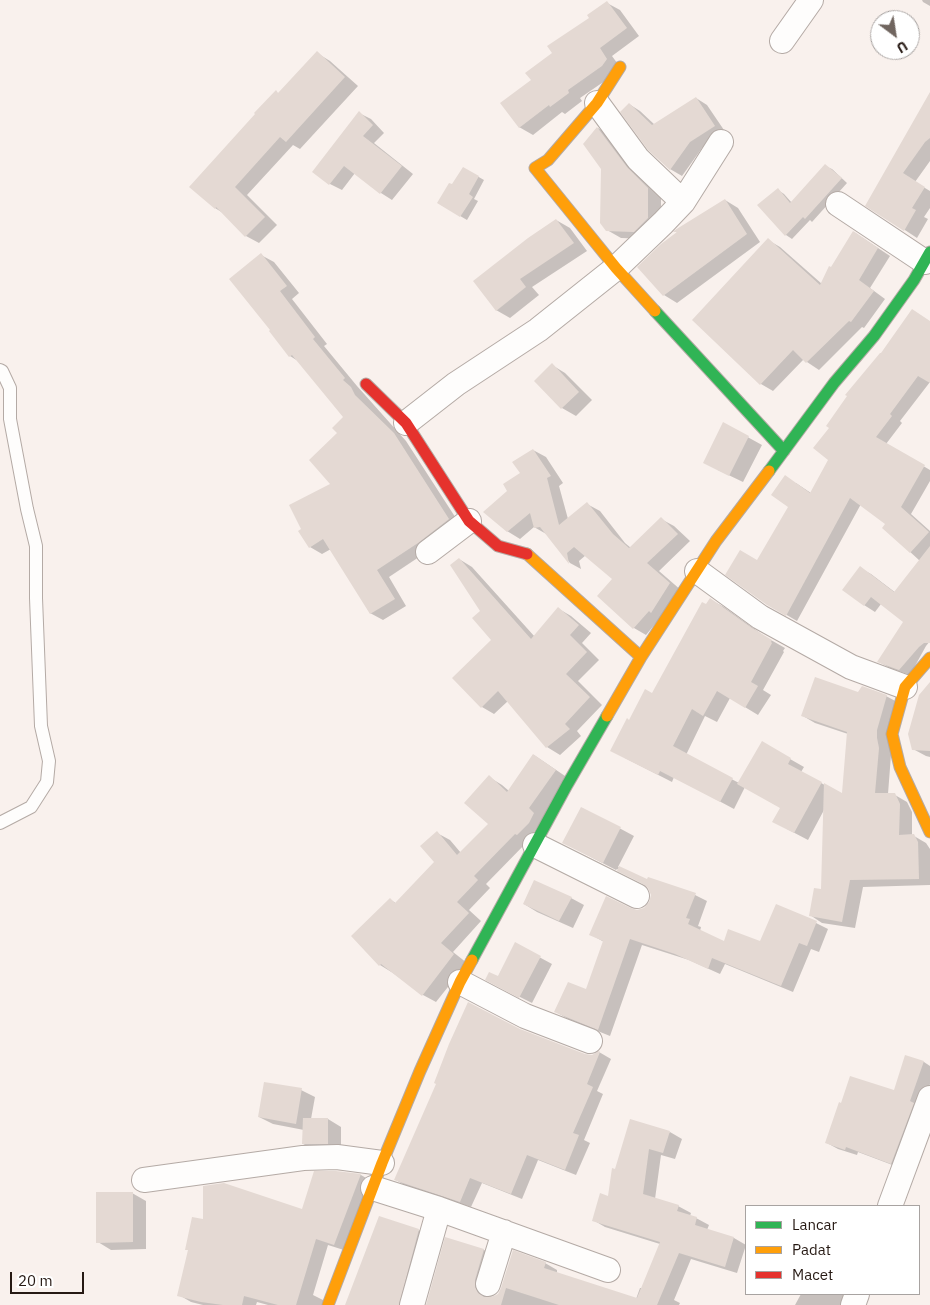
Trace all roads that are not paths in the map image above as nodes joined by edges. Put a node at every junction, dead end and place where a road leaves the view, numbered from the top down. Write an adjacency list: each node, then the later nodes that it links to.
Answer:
1 (811, 0): 2 (street)
2 (782, 41)
3 (620, 67): 4 (street)
4 (597, 103): 6 (street); 8 (street)
5 (720, 142): 6 (street)
6 (683, 202): 8 (street)
7 (838, 204): 9 (street)
8 (616, 268): 12 (street); 13 (street)
9 (925, 271): 13 (street)
10 (0, 370): 20 (lane)
11 (366, 384): 12 (street)
12 (406, 423): 14 (street)
13 (784, 451): 16 (street)
14 (469, 520): 15 (street); 17 (street)
15 (428, 552)
16 (697, 571): 17 (street); 19 (street)
17 (641, 656): 22 (street)
18 (930, 658): 19 (street)
19 (905, 687): 21 (street)
20 (0, 823)
21 (930, 832)
22 (535, 845): 23 (street); 24 (street)
23 (637, 896)
24 (460, 982): 25 (street); 27 (street)
25 (590, 1042)
26 (930, 1098): 30 (street)
27 (382, 1163): 28 (street); 29 (street)
28 (144, 1180)
29 (374, 1188): 31 (street); 35 (street)
30 (890, 1205)
31 (439, 1209): 32 (street); 36 (street)
32 (504, 1232): 33 (street); 34 (street)
33 (608, 1270)
34 (488, 1284)
35 (328, 1305)
36 (412, 1305)

